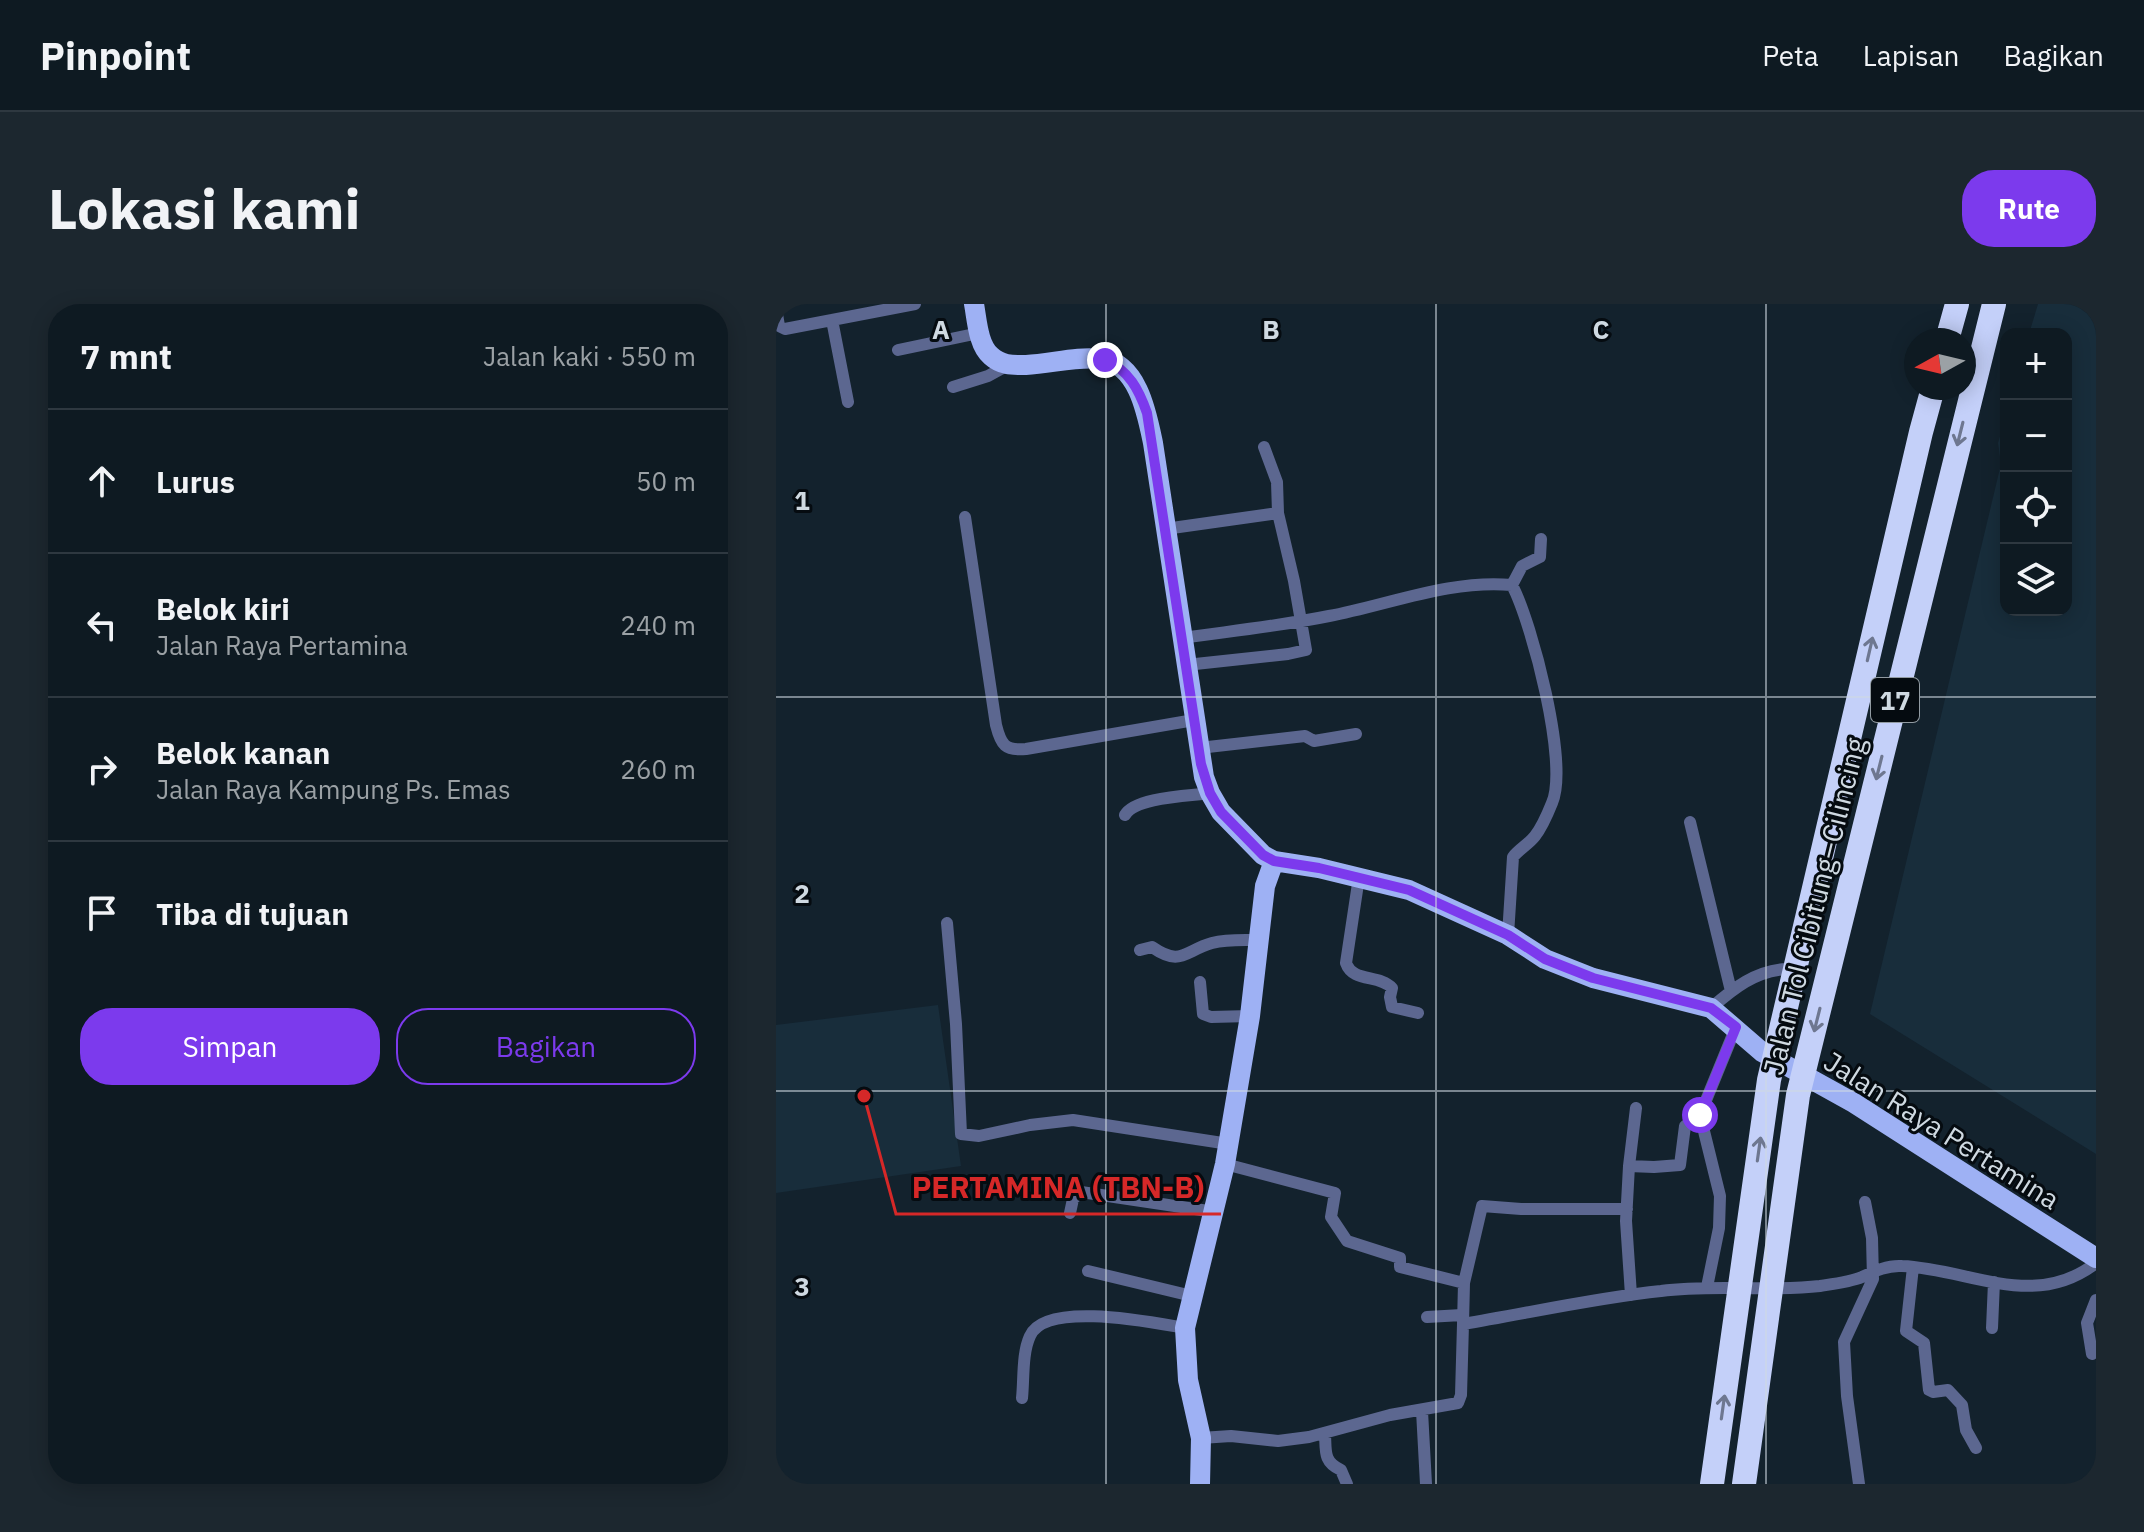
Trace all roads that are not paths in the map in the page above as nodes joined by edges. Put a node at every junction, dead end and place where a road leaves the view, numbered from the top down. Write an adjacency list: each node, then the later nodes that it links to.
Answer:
1 (915, 304): 6 (street)
2 (974, 304): 8 (main road)
3 (1957, 304): 7 (highway)
4 (1994, 304): 74 (highway, Jalan Tol Cibitung–Cilincing / 17, one-way to 74, bridge)
5 (776, 308): 6 (street)
6 (836, 314): 13 (street)
7 (1950, 328)
8 (979, 333): 9 (street); 10 (main road)
9 (898, 350)
10 (1008, 365): 11 (street); 17 (main road)
11 (953, 387)
12 (1930, 400): 73 (highway, Jalan Tol Cibitung–Cilincing / 17, one-way to 12, bridge)
13 (848, 402)
14 (1264, 447): 15 (street)
15 (1278, 513): 17 (street); 20 (street)
16 (965, 517): 23 (street)
17 (1165, 529): 21 (main road)
18 (1541, 539): 19 (street)
19 (1512, 585): 20 (street); 32 (street)
20 (1302, 621): 21 (street); 22 (street)
21 (1182, 638): 22 (main road)
22 (1186, 665): 23 (main road)
23 (1194, 720): 25 (main road)
24 (1356, 734): 25 (street)
25 (1199, 748): 26 (main road)
26 (1210, 793): 27 (street); 29 (main road)
27 (1125, 815)
28 (1690, 822): 37 (street)
29 (1274, 861): 30 (main road, Jalan Raya Pertamina); 33 (main road)
30 (1359, 877): 32 (main road, Jalan Raya Pertamina); 39 (street)
31 (947, 923): 44 (street)
32 (1508, 935): 38 (main road, Jalan Raya Pertamina)
33 (1257, 940): 34 (street); 40 (main road)
34 (1140, 950)
35 (1786, 969): 37 (street)
36 (1200, 982): 40 (street)
37 (1731, 991): 38 (street)
38 (1711, 1008): 41 (main road, Jalan Raya Pertamina)
39 (1418, 1013)
40 (1250, 1016): 44 (main road)
41 (1736, 1027): 43 (street); 50 (main road, Jalan Raya Pertamina)
42 (1636, 1108): 45 (street)
43 (1700, 1115): 45 (street); 56 (street)
44 (1227, 1154): 48 (main road); 55 (street)
45 (1629, 1166): 47 (street)
46 (1865, 1202): 52 (street)
47 (1627, 1209): 55 (street); 57 (street)
48 (1215, 1212): 49 (street); 58 (main road)
49 (1070, 1213)
50 (2096, 1260): 54 (street)
51 (1913, 1267): 52 (street); 54 (street); 69 (street)
52 (1874, 1270): 56 (street); 75 (street)
53 (1088, 1271): 58 (street)
54 (1994, 1282): 63 (street)
55 (1464, 1283): 61 (street)
56 (1707, 1287): 57 (street)
57 (1631, 1295): 61 (street)
58 (1192, 1296): 62 (main road)
59 (2096, 1300): 64 (street)
60 (1427, 1317): 61 (street)
61 (1462, 1319): 66 (street)
62 (1185, 1328): 65 (street); 68 (main road)
63 (1992, 1328)
64 (2092, 1354)
65 (1022, 1398)
66 (1422, 1411): 67 (street); 72 (street)
67 (1325, 1433): 68 (street); 71 (street)
68 (1201, 1438): 70 (main road)
69 (1976, 1448)
70 (1200, 1484)
71 (1347, 1484)
72 (1426, 1484)
73 (1712, 1484)
74 (1744, 1484)
75 (1859, 1484)

